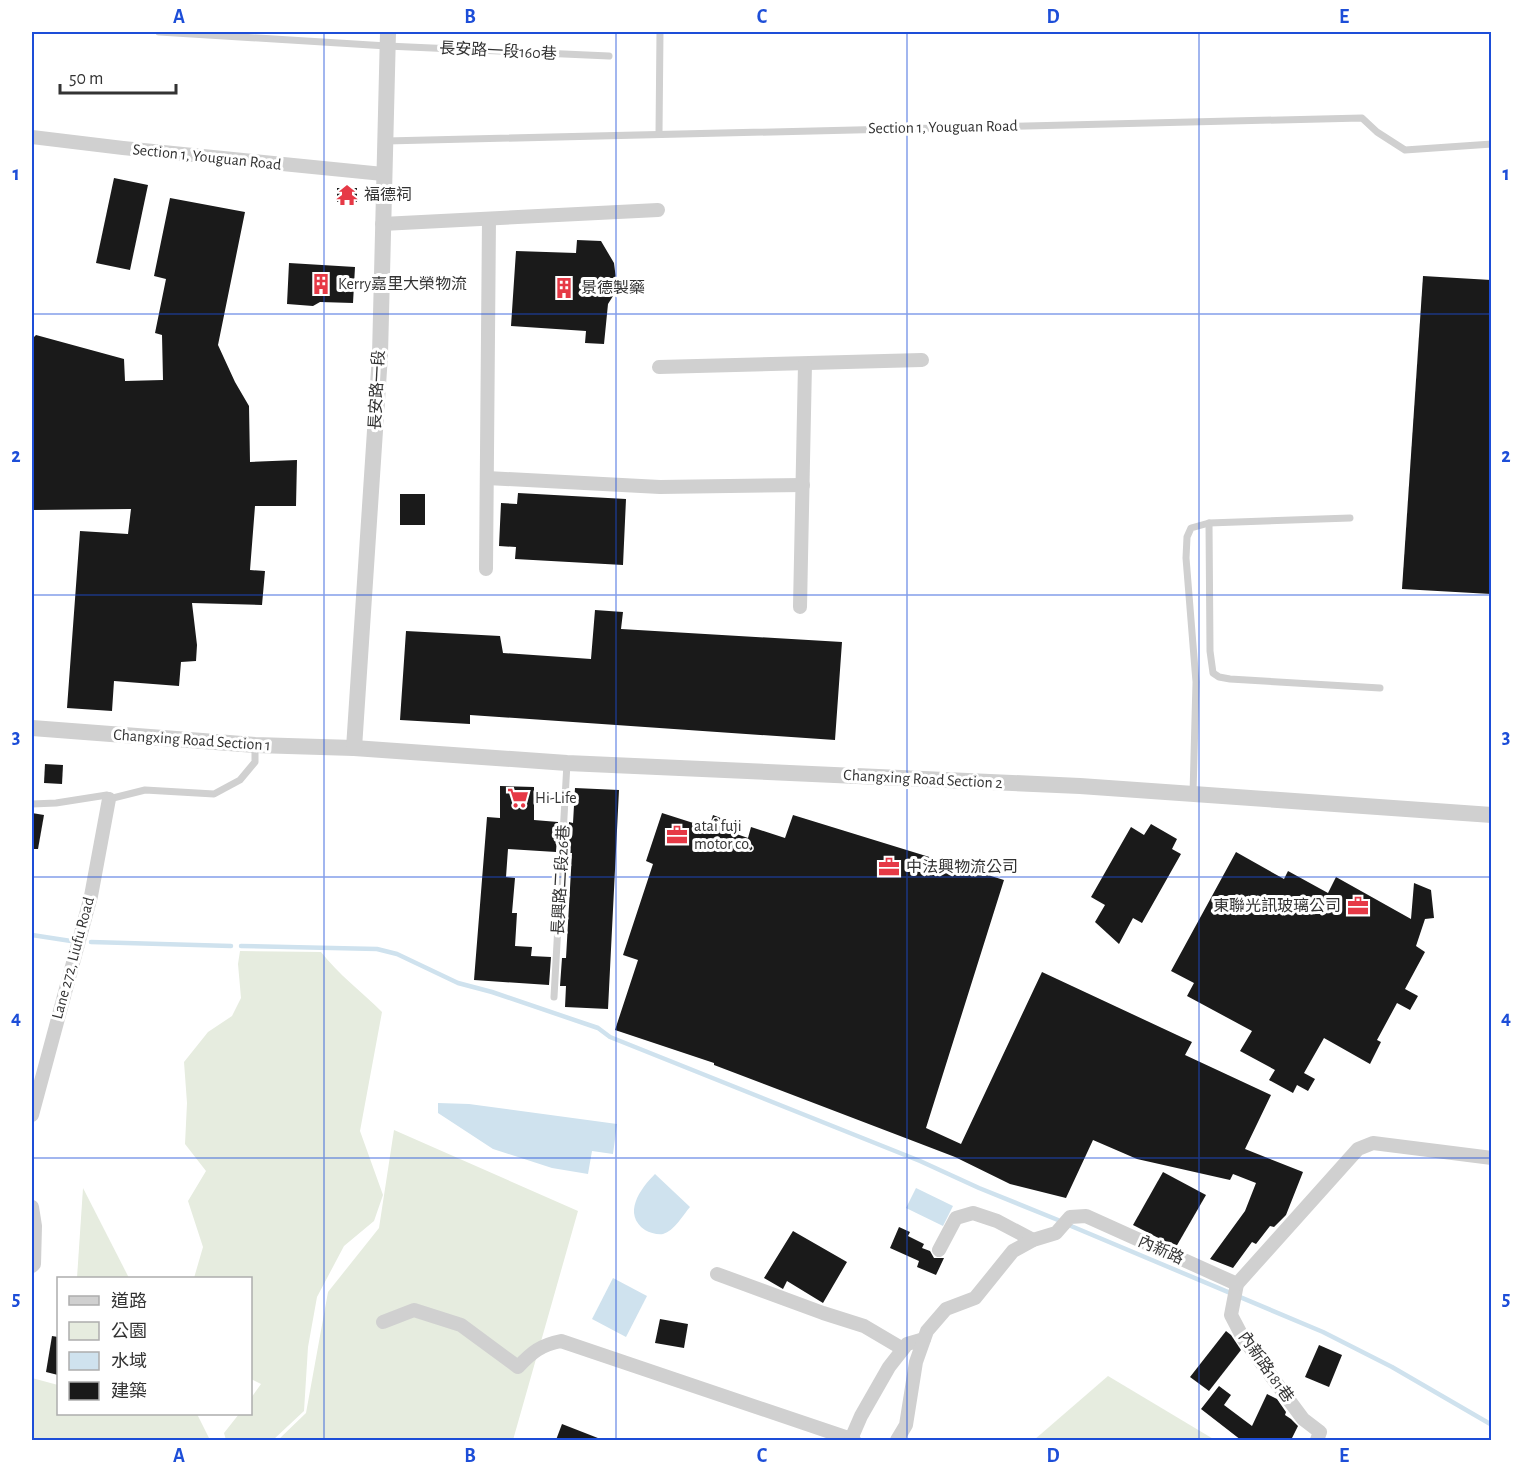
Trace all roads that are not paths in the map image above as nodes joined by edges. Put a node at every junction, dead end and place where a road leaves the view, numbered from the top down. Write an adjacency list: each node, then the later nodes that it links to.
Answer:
1 (159, 32): 3 (lane, 長安路一段160巷)
2 (660, 32): 5 (lane)
3 (387, 39): 4 (lane, 長安路一段160巷); 7 (street, 長安路一段)
4 (609, 56)
5 (658, 133): 7 (lane, Section 1, Youguan Road); 8 (lane, Section 1, Youguan Road)
6 (32, 136): 9 (street, Section 1, Youguan Road)
7 (384, 141): 9 (street, 長安路一段)
8 (1491, 144)
9 (383, 174): 12 (street, 長安路一段)
10 (658, 210): 11 (street)
11 (489, 219): 12 (street); 16 (street)
12 (382, 224): 25 (street, 長安路一段)
13 (922, 360): 14 (street)
14 (805, 364): 15 (street); 17 (street)
15 (659, 367)
16 (487, 477): 17 (street); 20 (street)
17 (803, 485): 21 (street)
18 (1350, 518): 19 (lane)
19 (1209, 523): 22 (lane); 27 (lane)
20 (486, 569)
21 (800, 607)
22 (1380, 688)
23 (32, 728): 24 (street, Changxing Road Section 1)
24 (255, 745): 25 (street, Changxing Road Section 1); 28 (lane)
25 (354, 748): 26 (street, Changxing Road Section 2)
26 (567, 763): 27 (street, Changxing Road Section 2); 31 (lane, 長興路二段26巷)
27 (1193, 794): 30 (street, Changxing Road Section 2)
28 (108, 799): 29 (lane); 32 (street, Lane 272, Liufu Road)
29 (32, 804)
30 (1491, 815)
31 (554, 997)
32 (32, 1115)
33 (1491, 1158): 39 (street)
34 (32, 1207): 37 (street)
35 (1033, 1240): 36 (street); 39 (street, 內新路); 41 (street, 內新路)
36 (939, 1250)
37 (32, 1266)
38 (717, 1274): 42 (street)
39 (1237, 1284): 45 (street, 內新路181巷)
40 (383, 1322): 43 (street)
41 (924, 1339): 42 (street); 44 (street, 內新路)
42 (903, 1349): 43 (street)
43 (853, 1440)
44 (897, 1440)
45 (1317, 1440)

